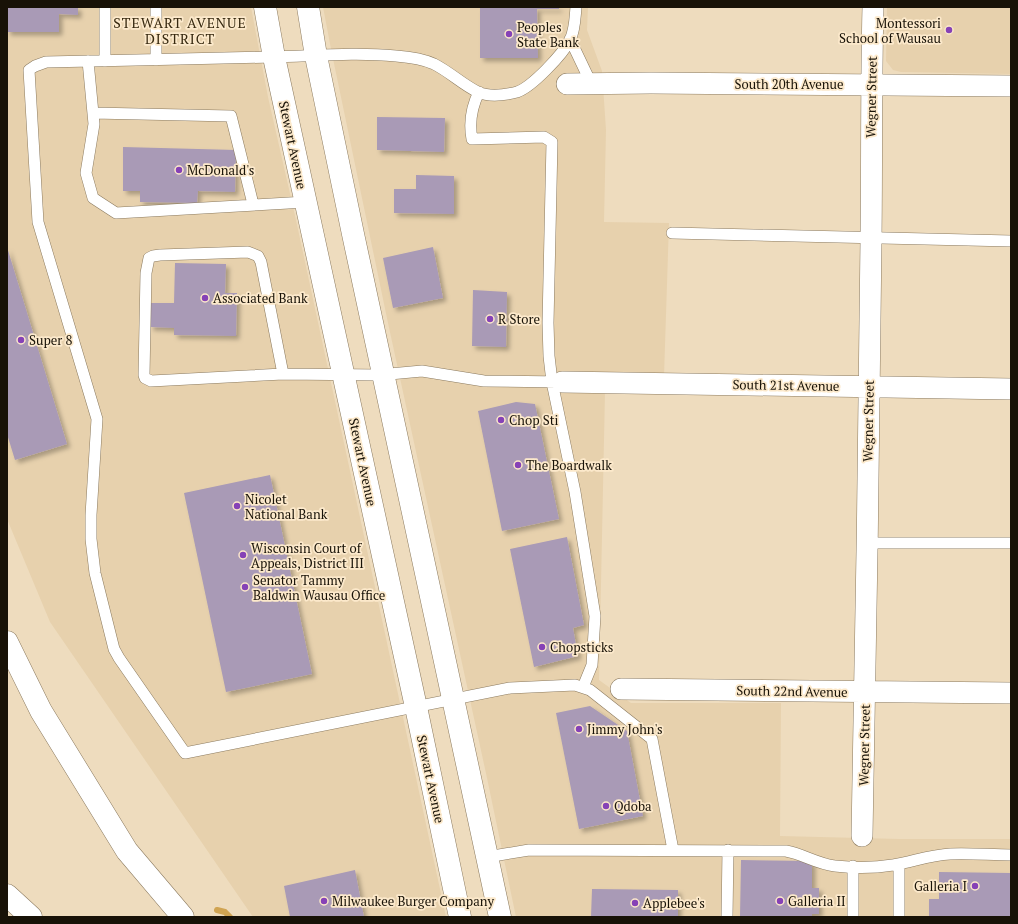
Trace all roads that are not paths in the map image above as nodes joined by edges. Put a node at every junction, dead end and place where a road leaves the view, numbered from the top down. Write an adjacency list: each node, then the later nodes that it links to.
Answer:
1 (105, 7): 12 (lane)
2 (156, 7): 10 (lane)
3 (265, 7): 9 (main road, Stewart Avenue)
4 (308, 7): 8 (main road)
5 (576, 7): 7 (lane)
6 (873, 7): 15 (street, Wegner Street)
7 (570, 39): 13 (lane); 17 (lane)
8 (316, 56): 9 (lane); 17 (lane); 26 (main road)
9 (274, 57): 10 (lane); 19 (main road, Stewart Avenue)
10 (156, 60): 12 (lane)
11 (88, 61): 12 (lane); 18 (lane); 38 (lane)
12 (105, 61)
13 (591, 83): 14 (street, South 20th Avenue); 15 (street, South 20th Avenue)
14 (567, 84)
15 (871, 84): 16 (street, South 20th Avenue); 22 (street, Wegner Street)
16 (1011, 86)
17 (479, 92): 27 (lane)
18 (93, 113): 20 (lane); 20 (lane)
19 (306, 202): 20 (lane); 25 (main road, Stewart Avenue)
20 (253, 204)
21 (672, 233): 22 (lane)
22 (871, 239): 23 (lane); 28 (street, Wegner Street)
23 (1011, 241)
24 (283, 374): 24 (lane); 25 (lane)
25 (343, 374): 26 (lane); 38 (main road, Stewart Avenue)
26 (384, 374): 27 (lane); 37 (main road)
27 (557, 382): 28 (street, South 21st Avenue); 33 (lane)
28 (868, 387): 29 (street, South 21st Avenue); 30 (street, Wegner Street)
29 (1011, 389)
30 (867, 543): 31 (lane); 35 (street, Wegner Street)
31 (1011, 543)
32 (7, 642): 48 (main road)
33 (583, 687): 37 (lane); 40 (lane)
34 (621, 689): 35 (street, South 22nd Avenue)
35 (865, 692): 36 (street, South 22nd Avenue); 39 (street, Wegner Street)
36 (1011, 693)
37 (454, 699): 38 (lane); 43 (main road)
38 (416, 707): 49 (main road, Stewart Avenue)
39 (862, 836)
40 (673, 850): 41 (lane); 43 (lane)
41 (728, 850): 45 (lane); 51 (lane)
42 (1011, 855): 44 (lane)
43 (487, 856): 50 (main road)
44 (899, 864): 45 (lane); 53 (lane)
45 (853, 866): 52 (lane)
46 (7, 895): 47 (main road)
47 (31, 917)
48 (183, 917)
49 (460, 917)
50 (500, 917)
51 (727, 917)
52 (853, 917)
53 (899, 917)

